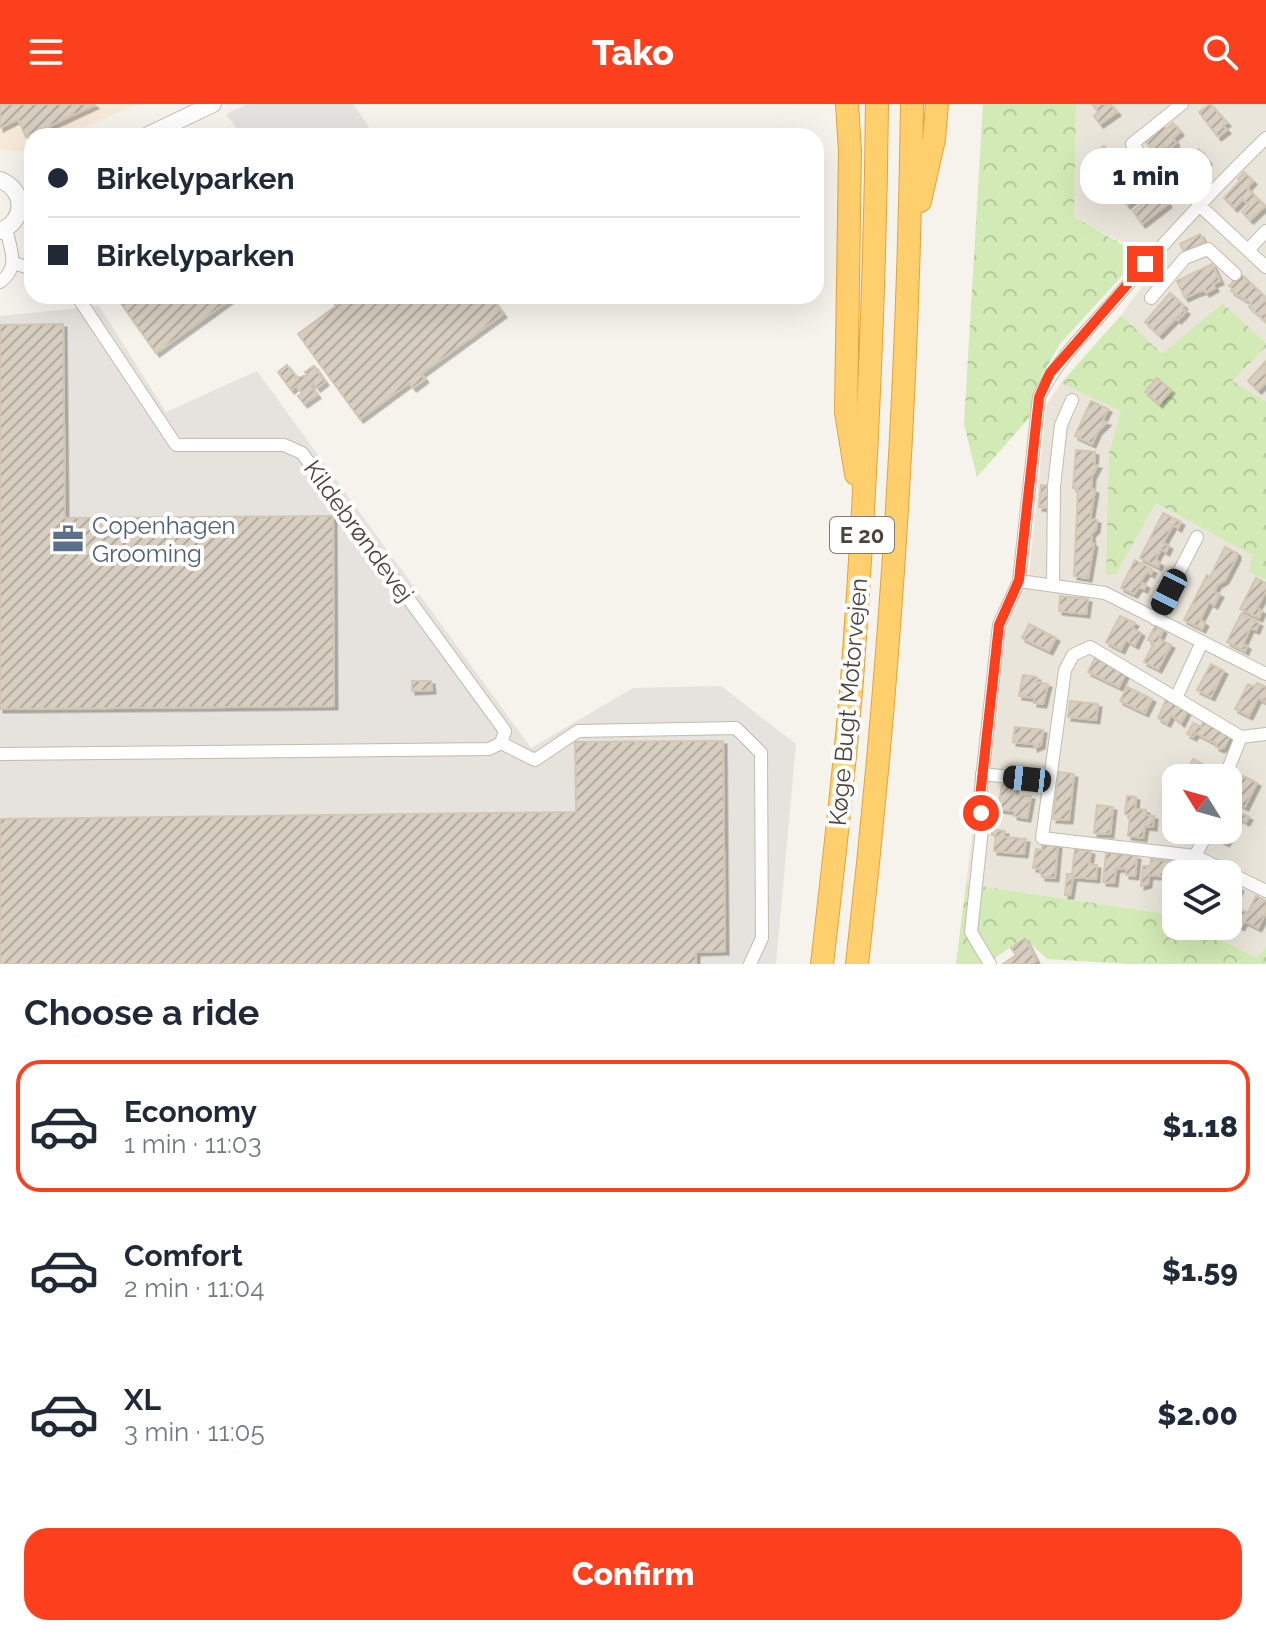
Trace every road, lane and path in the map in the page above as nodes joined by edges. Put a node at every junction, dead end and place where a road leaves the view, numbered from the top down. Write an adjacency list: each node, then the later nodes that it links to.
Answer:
1 (213, 104): 7 (street)
2 (847, 104): 28 (highway)
3 (877, 104): 28 (highway, Køge Bugt Motorvejen / E 20)
4 (912, 104): 17 (highway, Køge Bugt Motorvejen / E 20)
5 (937, 104): 17 (highway)
6 (1180, 105): 9 (street)
7 (163, 128)
8 (1266, 138): 13 (street)
9 (1154, 171)
10 (0, 180): 11 (street)
11 (24, 192)
12 (24, 197): 14 (street)
13 (1198, 204): 15 (street); 30 (street)
14 (3, 230): 20 (street)
15 (1225, 230): 18 (street); 19 (street)
16 (1266, 231): 19 (street)
17 (910, 245): 48 (highway, Køge Bugt Motorvejen / E 20)
18 (1208, 249): 23 (street); 25 (street)
19 (1248, 250): 22 (street)
20 (14, 263): 21 (street); 24 (street)
21 (24, 266)
22 (1266, 267)
23 (1235, 274)
24 (0, 282)
25 (1151, 298)
26 (82, 304): 38 (street, Kildebrøndevej)
27 (1072, 400): 31 (street)
28 (863, 518): 47 (highway, Køge Bugt Motorvejen / E 20)
29 (1197, 537): 32 (street)
30 (1019, 581): 31 (street); 41 (street)
31 (1053, 585): 32 (street)
32 (1155, 619): 33 (street)
33 (1202, 642): 34 (street); 35 (street)
34 (1264, 670)
35 (1176, 698): 37 (street); 42 (street)
36 (1266, 734): 37 (street)
37 (1241, 737): 40 (street)
38 (501, 743): 39 (street); 46 (street)
39 (0, 754)
40 (1230, 764)
41 (982, 774): 42 (street); 49 (street)
42 (1049, 781): 44 (street)
43 (1201, 844): 44 (street)
44 (1195, 856): 45 (street)
45 (1266, 891)
46 (750, 964)
47 (822, 964)
48 (857, 964)
49 (990, 964)

